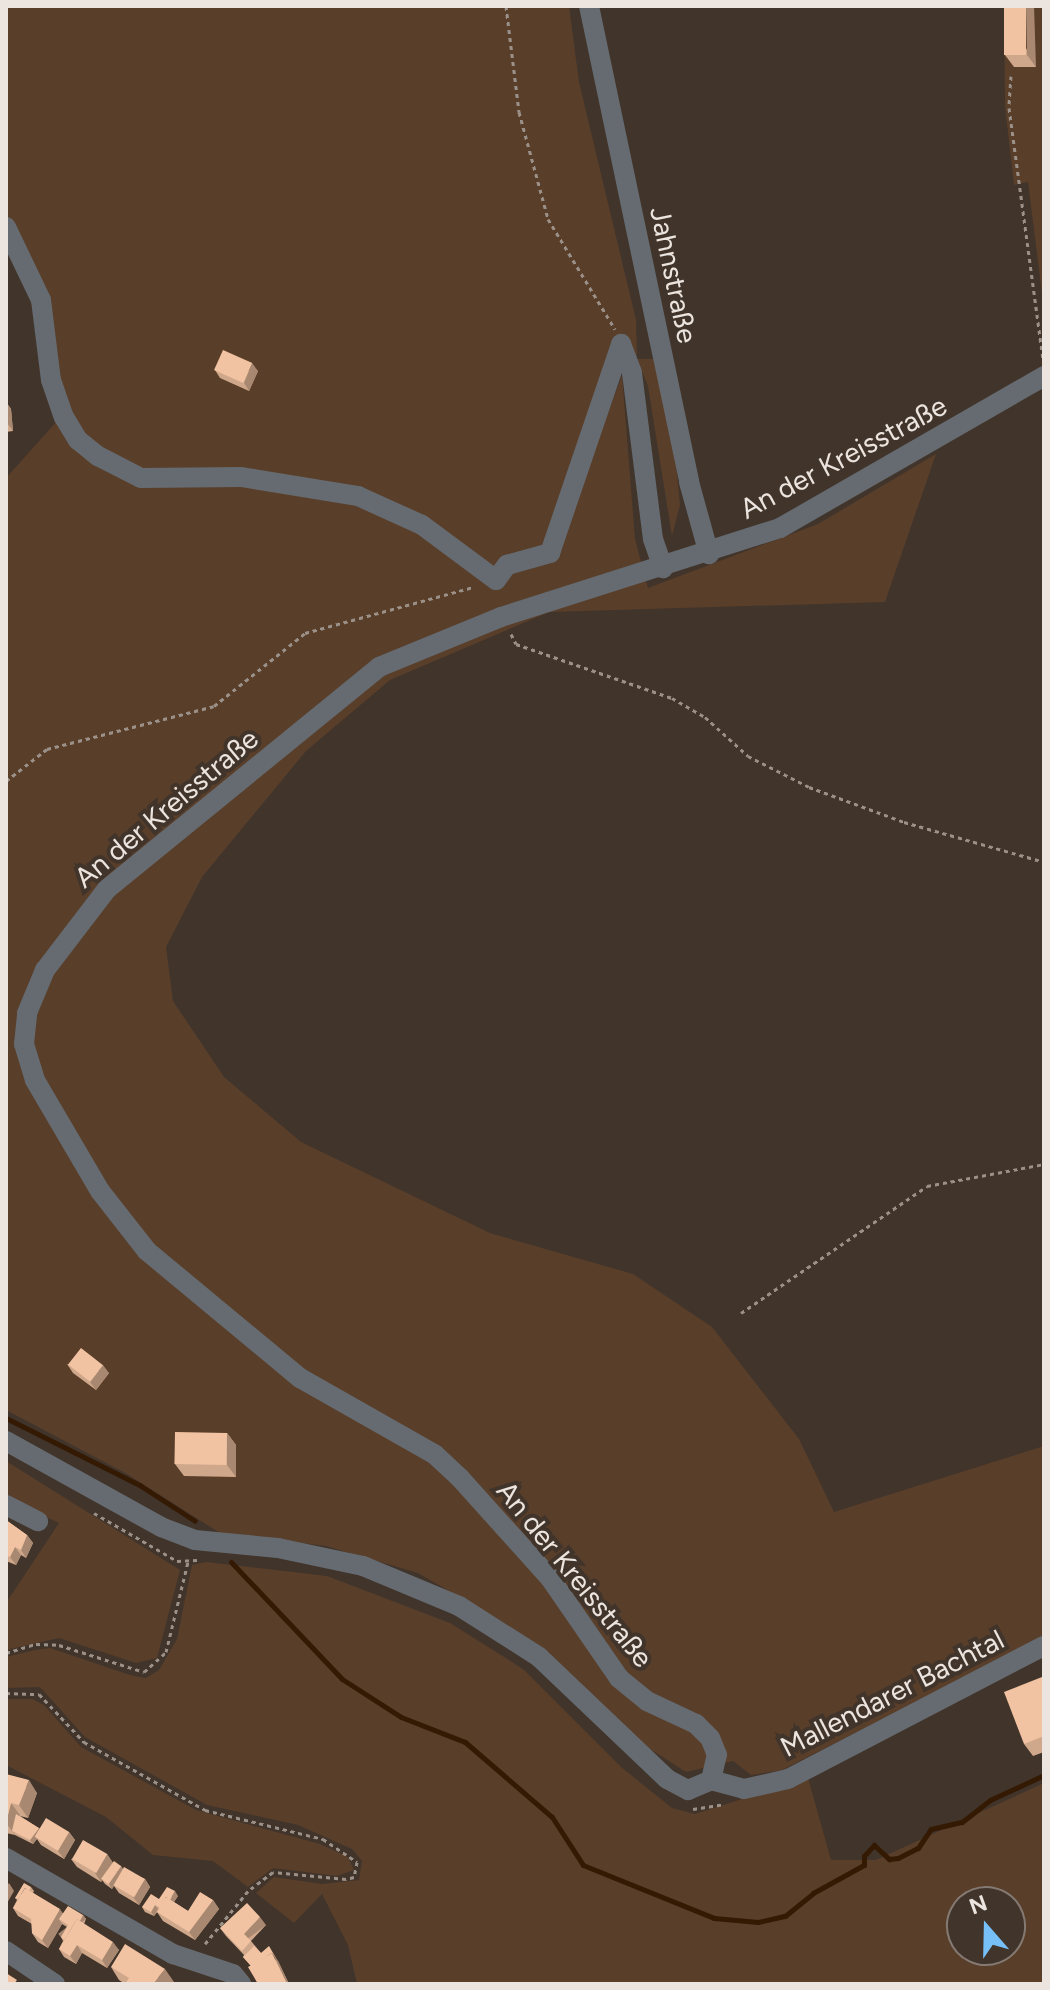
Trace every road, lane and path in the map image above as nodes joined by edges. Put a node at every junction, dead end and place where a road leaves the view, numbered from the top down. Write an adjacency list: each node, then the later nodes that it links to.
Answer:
1 (506, 6): 5 (path)
2 (589, 6): 8 (street, Jahnstraße)
3 (1011, 76): 6 (path)
4 (6, 227): 10 (street)
5 (621, 344): 9 (street); 10 (street)
6 (1044, 366)
7 (1044, 376): 8 (street, An der Kreisstraße)
8 (709, 554): 9 (street, An der Kreisstraße)
9 (663, 568): 11 (street, An der Kreisstraße)
10 (496, 580): 12 (path)
11 (501, 617): 13 (path); 23 (street, An der Kreisstraße)
12 (6, 781)
13 (1044, 862)
14 (1044, 1164): 15 (path)
15 (741, 1313)
16 (6, 1441): 23 (street)
17 (6, 1505): 18 (street)
18 (38, 1521)
19 (201, 1559): 21 (path)
20 (1044, 1646): 24 (street, Mallendarer Bachtal)
21 (6, 1653)
22 (6, 1693): 28 (path)
23 (711, 1780): 24 (street)
24 (733, 1789): 25 (path)
25 (686, 1807)
26 (6, 1858): 28 (street)
27 (6, 1951): 29 (street)
28 (201, 1965): 30 (street)
29 (55, 1984)
30 (241, 1984)

